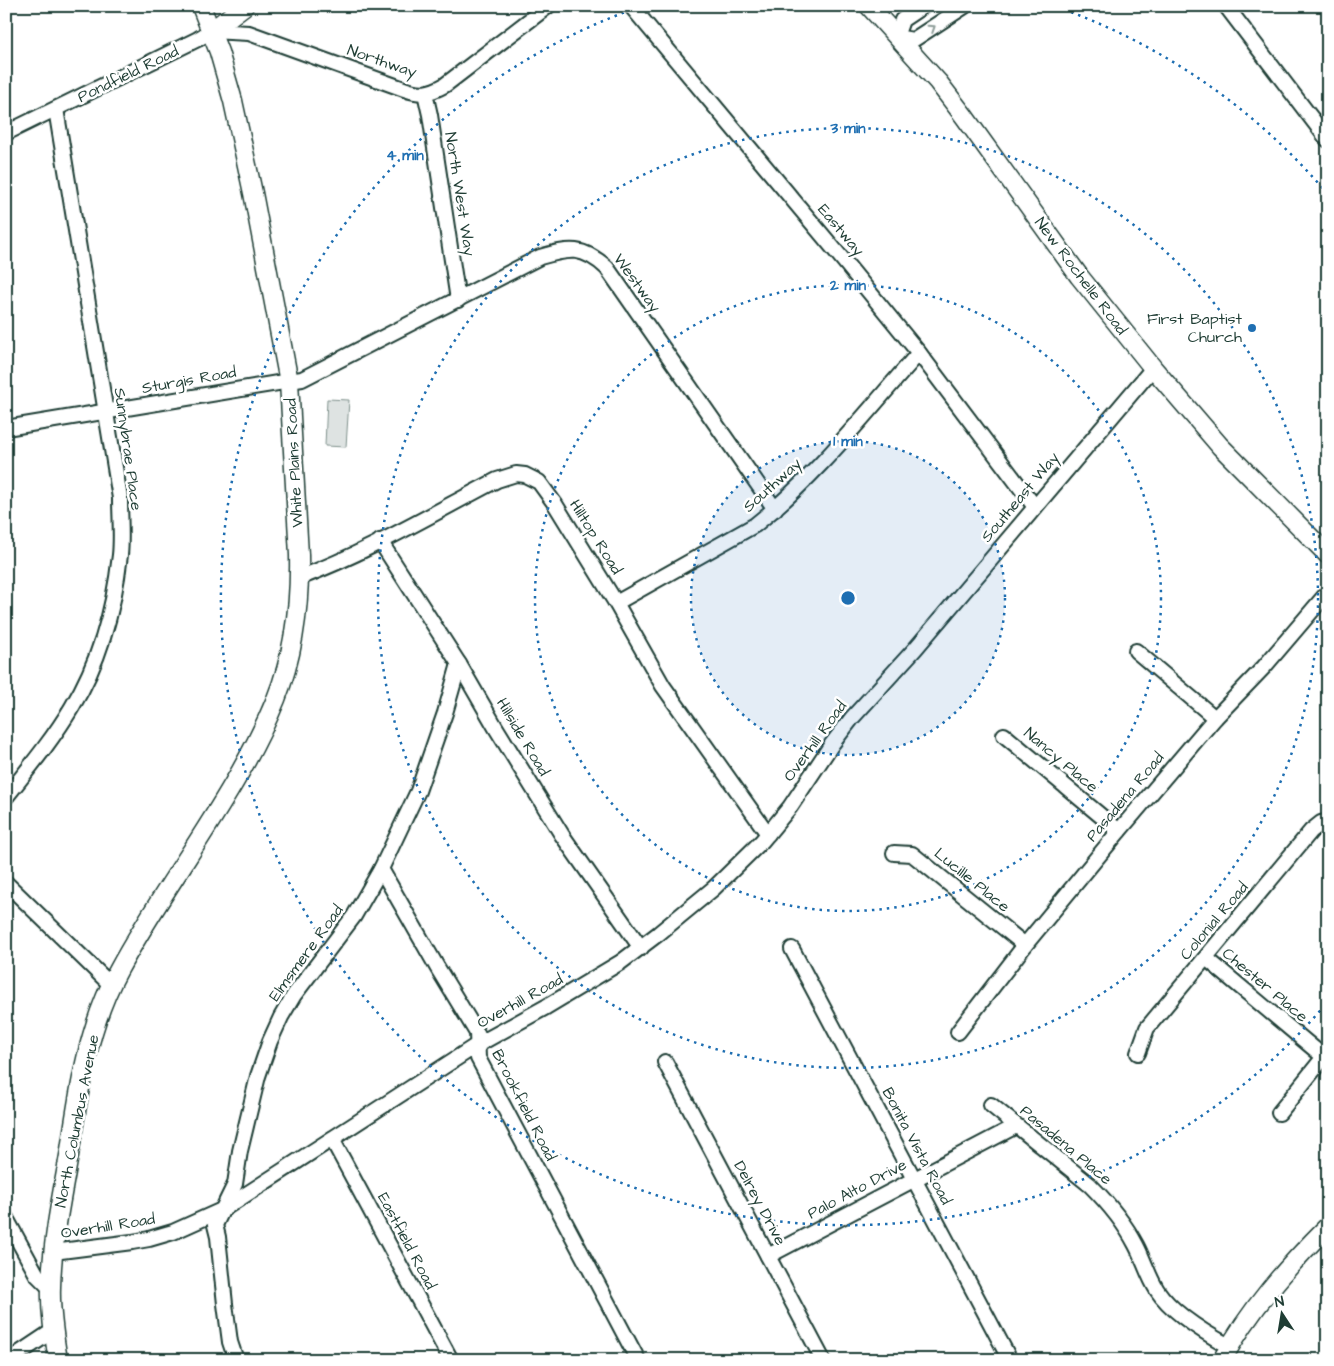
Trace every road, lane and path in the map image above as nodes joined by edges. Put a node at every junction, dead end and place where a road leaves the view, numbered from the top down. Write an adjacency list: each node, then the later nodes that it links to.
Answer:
1 (201, 6): 9 (main road, White Plains Road)
2 (244, 6): 9 (main road, Pondfield Road)
3 (548, 6): 11 (street, Northway)
4 (631, 6): 16 (street, Eastway)
5 (869, 6): 10 (main road, New Rochelle Road)
6 (923, 6): 10 (street)
7 (965, 6): 10 (street, one-way to 7)
8 (1226, 6): 14 (street)
9 (211, 31): 11 (street, Northway); 12 (street, Pondfield Road); 18 (main road, White Plains Road)
10 (896, 37): 17 (main road, New Rochelle Road)
11 (425, 93): 15 (street, North West Way)
12 (56, 109): 13 (street, Pondfield Road); 19 (street, Sunnybrae Place)
13 (6, 132)
14 (1328, 140)
15 (458, 300): 18 (street, Westway); 22 (street, Westway)
16 (918, 353): 21 (street, Eastway); 22 (street, Southway)
17 (1153, 368): 21 (street, Southeast Way); 24 (main road, New Rochelle Road)
18 (289, 382): 19 (street, Sturgis Road); 25 (main road, White Plains Road)
19 (106, 412): 20 (street, Sturgis Road); 33 (street, Sunnybrae Place)
20 (6, 428)
21 (1035, 507): 28 (street, Southeast Way)
22 (775, 509): 27 (street, Southway)
23 (380, 541): 25 (street, Hilltop Road); 27 (street, Hilltop Road); 30 (street, Hillside Road)
24 (1328, 555)
25 (299, 578): 40 (main road, White Plains Road)
26 (1328, 592): 31 (street, Pasadena Road)
27 (616, 603): 36 (street, Hilltop Road)
28 (915, 649): 36 (street, Overhill Road)
29 (1136, 651): 31 (street)
30 (459, 664): 38 (street, Elmsmere Road); 42 (street, Hillside Road)
31 (1215, 718): 35 (street, Pasadena Road)
32 (1004, 735): 35 (street, Nancy Place)
33 (6, 797)
34 (1328, 821): 44 (street, Colonial Road)
35 (1119, 831): 41 (street, Pasadena Road)
36 (768, 834): 42 (street, Overhill Road)
37 (894, 853): 41 (street, Lucille Place)
38 (381, 869): 47 (street, Brookfield Road); 56 (street, Elmsmere Road)
39 (6, 883): 45 (street)
40 (162, 898): 45 (main road, North Columbus Avenue)
41 (1025, 946): 46 (street, Pasadena Road)
42 (641, 948): 47 (street, Overhill Road)
43 (792, 949): 55 (street, Bonita Vista Road)
44 (1206, 958): 48 (street, Colonial Road); 49 (street, Chester Place)
45 (111, 985): 59 (main road, North Columbus Avenue)
46 (958, 1032)
47 (477, 1045): 54 (street, Overhill Road); 68 (street, Brookfield Road)
48 (1138, 1053)
49 (1326, 1055): 52 (street)
50 (665, 1062): 60 (street, Delrey Drive)
51 (991, 1105): 53 (street, Pasadena Place)
52 (1279, 1113)
53 (1016, 1126): 55 (street, Palo Alto Drive); 63 (street, Pasadena Place)
54 (332, 1139): 56 (street, Overhill Road); 67 (street, Eastfield Road)
55 (915, 1178): 60 (street, Palo Alto Drive); 70 (street, Bonita Vista Road)
56 (222, 1210): 59 (street, Overhill Road); 66 (street, Elmsmere Road)
57 (6, 1218): 61 (street)
58 (1328, 1226): 63 (main road)
59 (53, 1252): 61 (main road, North Columbus Avenue)
60 (768, 1256): 69 (street, Delrey Drive)
61 (51, 1289): 62 (main road, North Columbus Avenue)
62 (54, 1330): 64 (street); 65 (main road, North Columbus Avenue)
63 (1225, 1353)
64 (9, 1360)
65 (58, 1360)
66 (236, 1360)
67 (451, 1360)
68 (638, 1360)
69 (823, 1360)
70 (1010, 1360)

